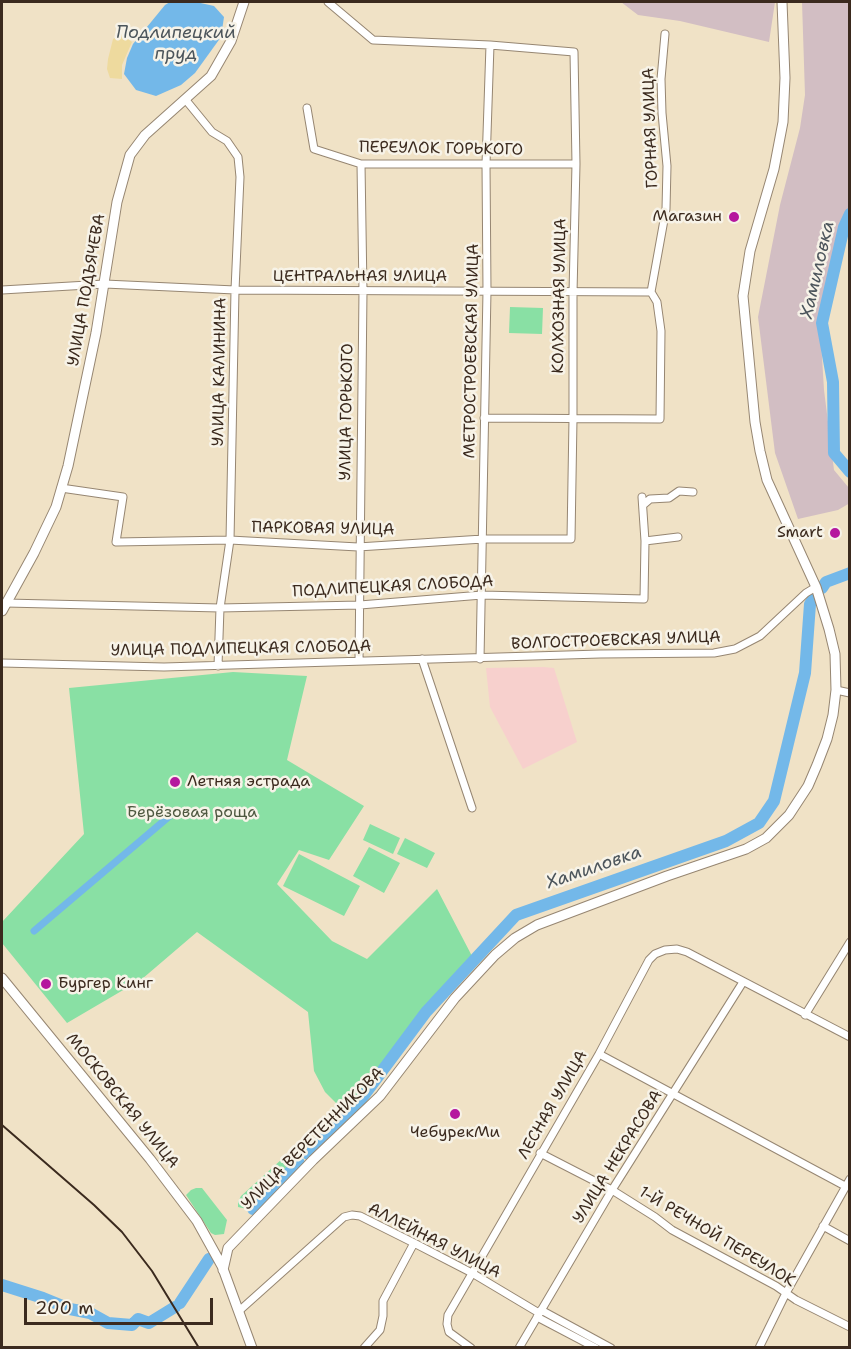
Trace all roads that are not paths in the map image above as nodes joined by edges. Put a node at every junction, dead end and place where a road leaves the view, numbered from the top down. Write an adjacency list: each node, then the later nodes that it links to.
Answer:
1 (244, 2): 6 (main road, УЛИЦА ПОДЪЯЧЕВА)
2 (328, 2): 5 (street)
3 (782, 2): 30 (main road, УЛИЦА ВЕРЕТЕННИКОВА)
4 (665, 34): 16 (street, ГОРНАЯ УЛИЦА)
5 (490, 45): 9 (street, МЕТРОСТРОЕВСКАЯ УЛИЦА); 10 (street, КОЛХОЗНАЯ УЛИЦА)
6 (185, 99): 11 (main road, УЛИЦА ПОДЪЯЧЕВА); 13 (street, УЛИЦА КАЛИНИНА)
7 (307, 108): 8 (street, ПЕРЕУЛОК ГОРЬКОГО)
8 (361, 164): 9 (street, ПЕРЕУЛОК ГОРЬКОГО); 14 (street, УЛИЦА ГОРЬКОГО)
9 (486, 164): 10 (street, ПЕРЕУЛОК ГОРЬКОГО); 15 (street, МЕТРОСТРОЕВСКАЯ УЛИЦА)
10 (576, 164): 17 (street, КОЛХОЗНАЯ УЛИЦА)
11 (105, 284): 12 (street, ЦЕНТРАЛЬНАЯ УЛИЦА); 13 (street, ЦЕНТРАЛЬНАЯ УЛИЦА); 20 (main road, УЛИЦА ПОДЪЯЧЕВА)
12 (2, 290)
13 (235, 290): 14 (street, ЦЕНТРАЛЬНАЯ УЛИЦА); 27 (street, УЛИЦА КАЛИНИНА)
14 (363, 291): 15 (street, ЦЕНТРАЛЬНАЯ УЛИЦА); 29 (street, УЛИЦА ГОРЬКОГО)
15 (487, 291): 17 (street, ЦЕНТРАЛЬНАЯ УЛИЦА); 18 (street, МЕТРОСТРОЕВСКАЯ УЛИЦА)
16 (651, 292): 17 (street, ЦЕНТРАЛЬНАЯ УЛИЦА); 19 (street)
17 (573, 293): 19 (street, КОЛХОЗНАЯ УЛИЦА)
18 (484, 418): 19 (street); 25 (street, МЕТРОСТРОЕВСКАЯ УЛИЦА)
19 (573, 419): 26 (street, КОЛХОЗНАЯ УЛИЦА)
20 (61, 488): 27 (street, ПАРКОВАЯ УЛИЦА); 33 (main road, УЛИЦА ПОДЪЯЧЕВА)
21 (693, 492): 23 (street)
22 (642, 497): 23 (street, ПОДЛИПЕЦКАЯ СЛОБОДА)
23 (643, 506): 28 (street, ПОДЛИПЕЦКАЯ СЛОБОДА)
24 (678, 537): 28 (street)
25 (483, 539): 26 (street, ПАРКОВАЯ УЛИЦА); 29 (street, ПАРКОВАЯ УЛИЦА); 31 (street, МЕТРОСТРОЕВСКАЯ УЛИЦА)
26 (571, 539)
27 (230, 540): 29 (street, ПАРКОВАЯ УЛИЦА); 34 (street, УЛИЦА КАЛИНИНА)
28 (645, 541): 31 (street, ПОДЛИПЕЦКАЯ СЛОБОДА)
29 (358, 547): 32 (street, УЛИЦА ГОРЬКОГО)
30 (816, 587): 36 (street, ВОЛГОСТРОЕВСКАЯ УЛИЦА); 40 (main road, УЛИЦА ВЕРЕТЕННИКОВА)
31 (482, 595): 32 (street, ПОДЛИПЕЦКАЯ СЛОБОДА); 36 (street, МЕТРОСТРОЕВСКАЯ УЛИЦА)
32 (360, 605): 34 (street, ПОДЛИПЕЦКАЯ СЛОБОДА); 37 (street, УЛИЦА ГОРЬКОГО)
33 (4, 607): 34 (street, ПОДЛИПЕЦКАЯ СЛОБОДА)
34 (220, 608): 39 (street, УЛИЦА КАЛИНИНА)
35 (422, 659): 36 (street, УЛИЦА ПОДЛИПЕЦКАЯ СЛОБОДА); 37 (street, УЛИЦА ПОДЛИПЕЦКАЯ СЛОБОДА); 42 (street)
36 (480, 659)
37 (358, 660): 39 (street, УЛИЦА ПОДЛИПЕЦКАЯ СЛОБОДА)
38 (2, 663): 39 (street, УЛИЦА ПОДЛИПЕЦКАЯ СЛОБОДА)
39 (218, 666)
40 (836, 690): 41 (street); 57 (main road, УЛИЦА ВЕРЕТЕННИКОВА)
41 (849, 693)
42 (472, 808)
43 (849, 942): 46 (street)
44 (2, 978): 57 (main road, МОСКОВСКАЯ УЛИЦА)
45 (743, 982): 46 (street); 48 (street, ЛЕСНАЯ УЛИЦА); 49 (street, УЛИЦА НЕКРАСОВА)
46 (805, 1015): 47 (street)
47 (849, 1037)
48 (599, 1054): 49 (street); 50 (street, ЛЕСНАЯ УЛИЦА)
49 (672, 1093): 52 (street); 53 (street, УЛИЦА НЕКРАСОВА)
50 (540, 1153): 53 (street, 1-Й РЕЧНОЙ ПЕРЕУЛОК); 58 (street, ЛЕСНАЯ УЛИЦА)
51 (849, 1179): 52 (street)
52 (845, 1186): 54 (street)
53 (612, 1190): 59 (street, 1-Й РЕЧНОЙ ПЕРЕУЛОК); 61 (street, УЛИЦА НЕКРАСОВА)
54 (823, 1227): 55 (street); 59 (street)
55 (849, 1241)
56 (414, 1243): 58 (street, АЛЛЕЙНАЯ УЛИЦА); 60 (street, АЛЛЕЙНАЯ УЛИЦА); 64 (street)
57 (222, 1268): 60 (main road, МОСКОВСКАЯ УЛИЦА)
58 (472, 1273): 61 (street, АЛЛЕЙНАЯ УЛИЦА); 65 (street, ЛЕСНАЯ УЛИЦА)
59 (786, 1293): 62 (street, 1-Й РЕЧНОЙ ПЕРЕУЛОК); 69 (street)
60 (239, 1311): 63 (main road, МОСКОВСКАЯ УЛИЦА)
61 (539, 1313): 66 (street, УЛИЦА НЕКРАСОВА); 67 (street, АЛЛЕЙНАЯ УЛИЦА); 68 (street, АЛЛЕЙНАЯ УЛИЦА)
62 (849, 1327)
63 (252, 1347)
64 (364, 1347)
65 (471, 1347)
66 (519, 1347)
67 (596, 1347)
68 (611, 1347)
69 (759, 1347)

